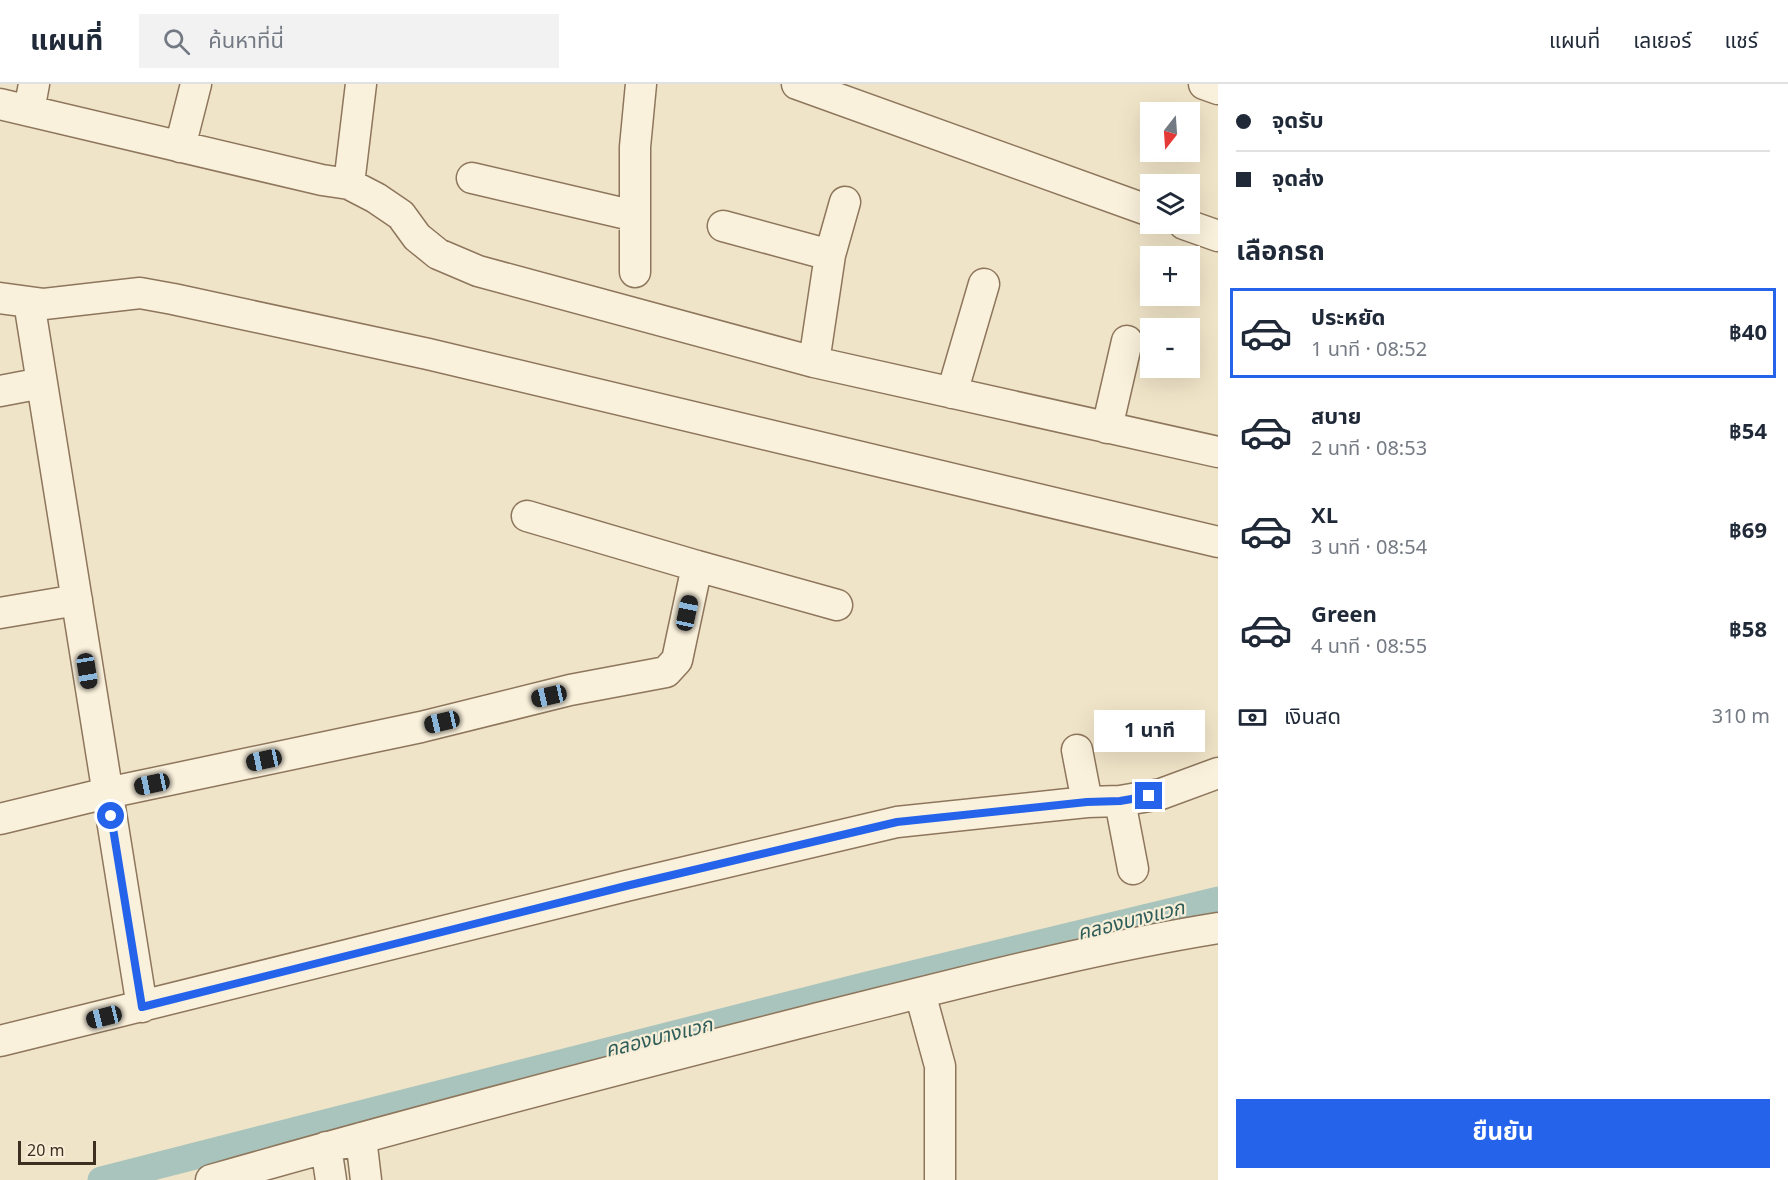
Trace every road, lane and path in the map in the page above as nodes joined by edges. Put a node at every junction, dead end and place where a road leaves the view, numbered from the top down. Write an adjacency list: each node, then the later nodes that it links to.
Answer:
1 (196, 84): 9 (street)
2 (361, 84): 11 (street)
3 (641, 84): 14 (street)
4 (797, 84): 13 (street)
5 (1204, 84): 6 (street)
6 (1218, 89)
7 (32, 97): 8 (street); 9 (street)
8 (0, 104)
9 (180, 147): 11 (street)
10 (472, 178): 14 (street)
11 (349, 184): 23 (street)
12 (845, 202): 18 (street)
13 (1140, 207)
14 (635, 216): 19 (street)
15 (723, 226): 18 (street)
16 (1200, 230): 17 (street)
17 (1218, 236)
18 (830, 255): 23 (street)
19 (635, 273)
20 (984, 284): 26 (street)
21 (14, 300): 24 (street); 30 (street)
22 (1127, 340): 27 (street)
23 (814, 362): 26 (street)
24 (42, 383): 25 (street); 32 (street)
25 (0, 391)
26 (952, 393): 27 (street)
27 (1107, 428): 28 (street)
28 (1218, 452)
29 (527, 516): 31 (street)
30 (1218, 542)
31 (697, 566): 33 (street); 37 (street)
32 (76, 600): 34 (street); 37 (street)
33 (837, 605)
34 (0, 613)
35 (1077, 750): 39 (street)
36 (1218, 773): 38 (street)
37 (107, 793): 40 (street); 44 (street)
38 (1120, 801): 39 (street); 41 (street)
39 (1087, 802): 44 (street)
40 (0, 819)
41 (1133, 870)
42 (1218, 928): 43 (street)
43 (920, 993): 46 (street); 51 (street)
44 (142, 1007): 45 (street)
45 (0, 1041)
46 (361, 1138): 47 (street); 50 (street)
47 (326, 1147): 48 (street); 49 (street)
48 (211, 1180)
49 (331, 1180)
50 (366, 1180)
51 (940, 1180)

